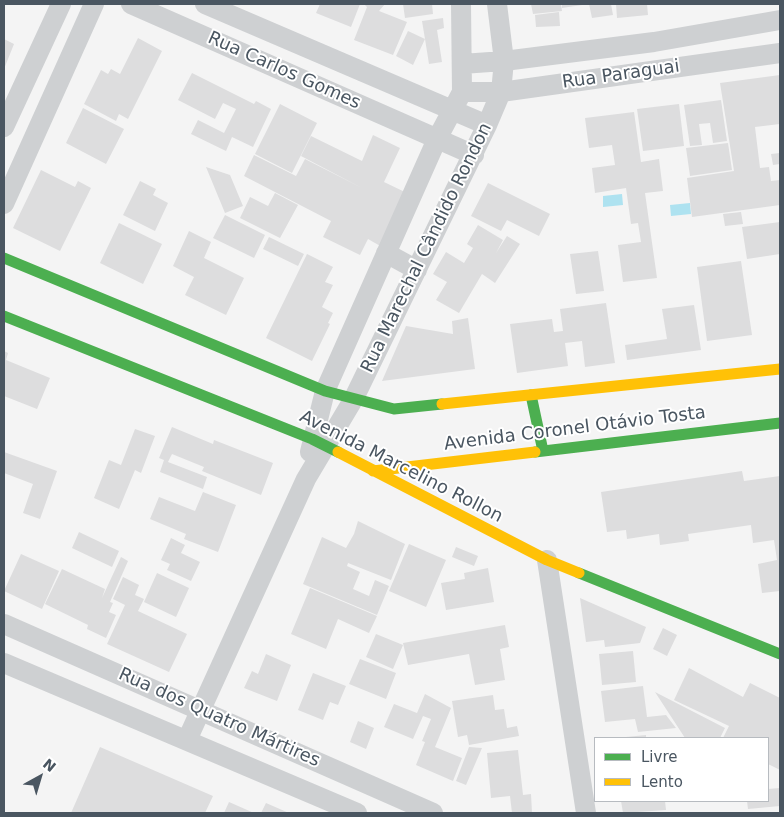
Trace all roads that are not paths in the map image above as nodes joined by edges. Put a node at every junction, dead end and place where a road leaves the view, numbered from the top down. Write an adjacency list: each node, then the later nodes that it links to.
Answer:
1 (61, 4): 13 (street)
2 (94, 4): 16 (street)
3 (131, 4): 20 (street, Rua Carlos Gomes)
4 (205, 4): 17 (street, Rua Carlos Gomes)
5 (461, 4): 11 (street, Rua Marechal Cândido Rondon)
6 (497, 4): 10 (street, Rua Marechal Cândido Rondon)
7 (780, 20): 8 (street, Rua Paraguai)
8 (654, 42): 10 (street, Rua Paraguai); 12 (street)
9 (780, 53): 12 (street, Rua Paraguai)
10 (504, 61): 11 (street, Rua Paraguai); 15 (street, Rua Marechal Cândido Rondon)
11 (462, 64): 14 (street, Rua Marechal Cândido Rondon)
12 (660, 70): 15 (street, Rua Paraguai)
13 (25, 82): 16 (street); 19 (street)
14 (462, 92): 15 (street, Rua Paraguai); 17 (street, Rua Marechal Cândido Rondon)
15 (501, 92): 18 (street, Rua Marechal Cândido Rondon)
16 (52, 98): 22 (street)
17 (452, 111): 18 (street, Rua Carlos Gomes); 20 (street, Rua Marechal Cândido Rondon)
18 (487, 125): 21 (street, Rua Marechal Cândido Rondon)
19 (4, 127)
20 (437, 139): 21 (street, Rua Carlos Gomes); 23 (street, Rua Marechal Cândido Rondon)
21 (474, 155): 25 (street, Rua Marechal Cândido Rondon)
22 (4, 204)
23 (386, 253): 25 (street); 28 (street, Rua Marechal Cândido Rondon)
24 (4, 258): 28 (main road, Avenida Marcelino Rollon)
25 (417, 270): 30 (street, Rua Marechal Cândido Rondon)
26 (4, 316): 33 (main road, Avenida Marcelino Rollon)
27 (780, 369): 29 (main road, Avenida Coronel Otávio Tosta)
28 (324, 391): 30 (main road, Avenida Marcelino Rollon); 33 (street, Rua Marechal Cândido Rondon)
29 (531, 395): 31 (main road, Avenida Coronel Otávio Tosta); 34 (main road)
30 (353, 400): 31 (main road, Avenida Marcelino Rollon); 33 (street, Rua Marechal Cândido Rondon)
31 (394, 409)
32 (780, 422): 34 (main road, Avenida Coronel Otávio Tosta)
33 (319, 442): 35 (main road, Avenida Marcelino Rollon); 40 (street, Rua Marechal Cândido Rondon)
34 (543, 451): 35 (main road, Avenida Coronel Otávio Tosta)
35 (373, 471): 36 (main road, Avenida Marcelino Rollon)
36 (547, 560): 38 (main road, Avenida Marcelino Rollon); 44 (street)
37 (4, 624): 40 (street, Rua dos Quatro Mártires)
38 (780, 654)
39 (4, 663): 41 (street, Rua dos Quatro Mártires)
40 (200, 709): 41 (street, Rua Marechal Cândido Rondon); 43 (street, Rua dos Quatro Mártires)
41 (187, 740): 42 (street, Rua dos Quatro Mártires)
42 (357, 813)
43 (433, 813)
44 (586, 813)

